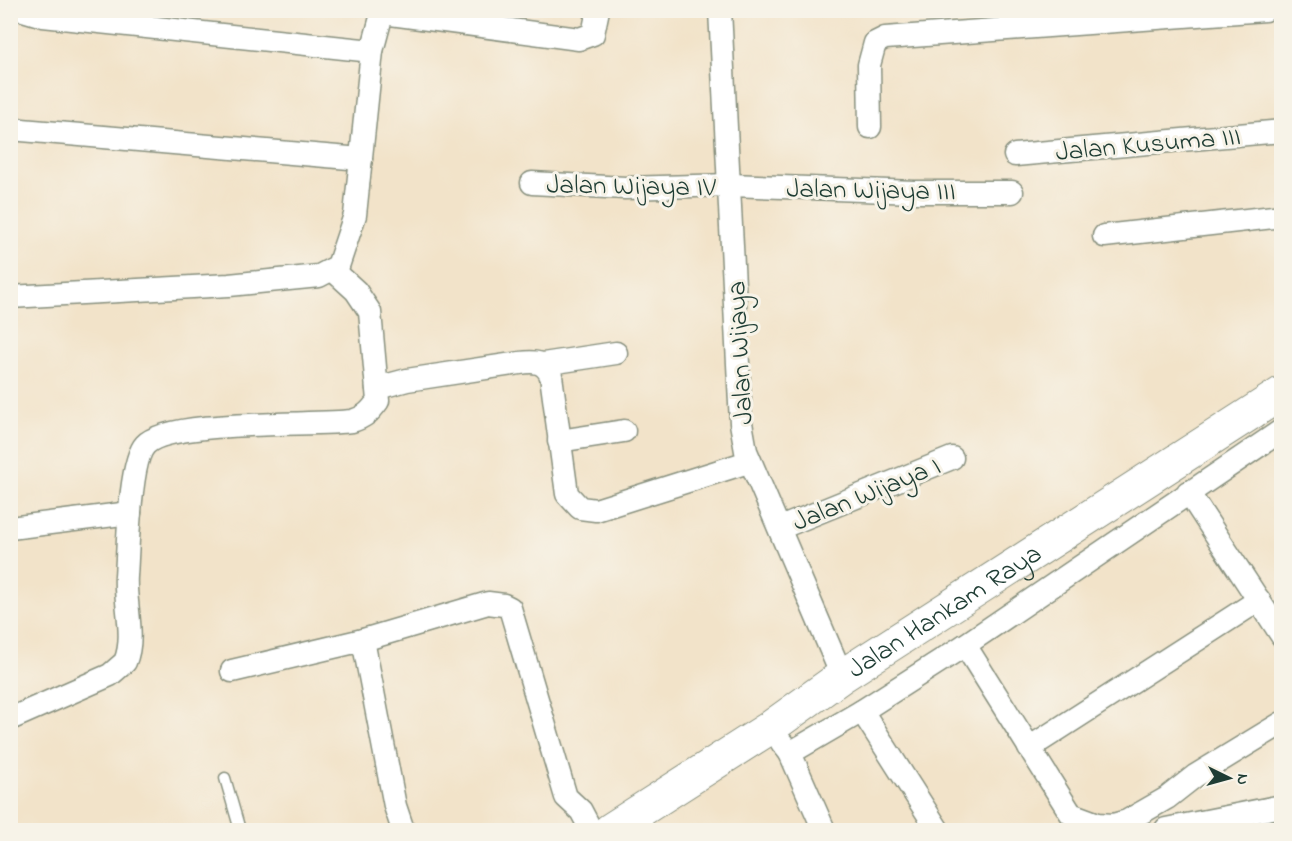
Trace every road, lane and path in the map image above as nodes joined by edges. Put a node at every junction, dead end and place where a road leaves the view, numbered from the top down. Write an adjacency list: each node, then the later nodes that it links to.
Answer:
1 (23, 10): 8 (street)
2 (598, 10): 6 (street)
3 (720, 10): 15 (street, Jalan Wijaya)
4 (1265, 10): 9 (street)
5 (1280, 10): 7 (street)
6 (383, 12): 8 (street)
7 (1281, 19)
8 (372, 51): 13 (street)
9 (870, 127)
10 (10, 129): 13 (street)
11 (1281, 131): 12 (street, Jalan Kusuma III)
12 (1015, 155)
13 (361, 159): 19 (street)
14 (532, 183): 15 (street, Jalan Wijaya IV)
15 (730, 186): 16 (street, Jalan Wijaya III); 29 (street, Jalan Wijaya)
16 (1012, 192)
17 (1281, 216): 18 (street)
18 (1104, 236)
19 (333, 270): 20 (street); 23 (street)
20 (10, 297)
21 (616, 353): 22 (street)
22 (543, 364): 23 (street); 27 (street)
23 (377, 388): 31 (street)
24 (1281, 393): 39 (main road, Jalan Hankam Raya)
25 (1281, 430): 30 (street)
26 (624, 431): 27 (street)
27 (559, 441): 29 (street)
28 (952, 458): 33 (street, Jalan Wijaya I)
29 (748, 462): 33 (street, Jalan Wijaya)
30 (1188, 492): 34 (street); 37 (street)
31 (130, 513): 32 (street); 41 (street)
32 (10, 528)
33 (780, 528): 39 (street, Jalan Wijaya)
34 (1259, 600): 35 (street); 44 (street)
35 (1281, 636)
36 (363, 640): 38 (street); 51 (street); 52 (street)
37 (965, 645): 40 (street); 44 (street)
38 (232, 671)
39 (842, 676): 43 (main road, Jalan Hankam Raya)
40 (862, 711): 45 (street); 55 (street)
41 (10, 720)
42 (1281, 723): 47 (street)
43 (771, 727): 45 (street); 53 (main road, Jalan Hankam Raya)
44 (1029, 748): 47 (street)
45 (790, 753): 54 (street)
46 (225, 778): 50 (lane)
47 (1160, 801): 49 (street)
48 (1281, 806): 49 (street)
49 (1167, 830)
50 (240, 831)
51 (403, 831)
52 (591, 831)
53 (610, 831)
54 (824, 831)
55 (938, 831)

